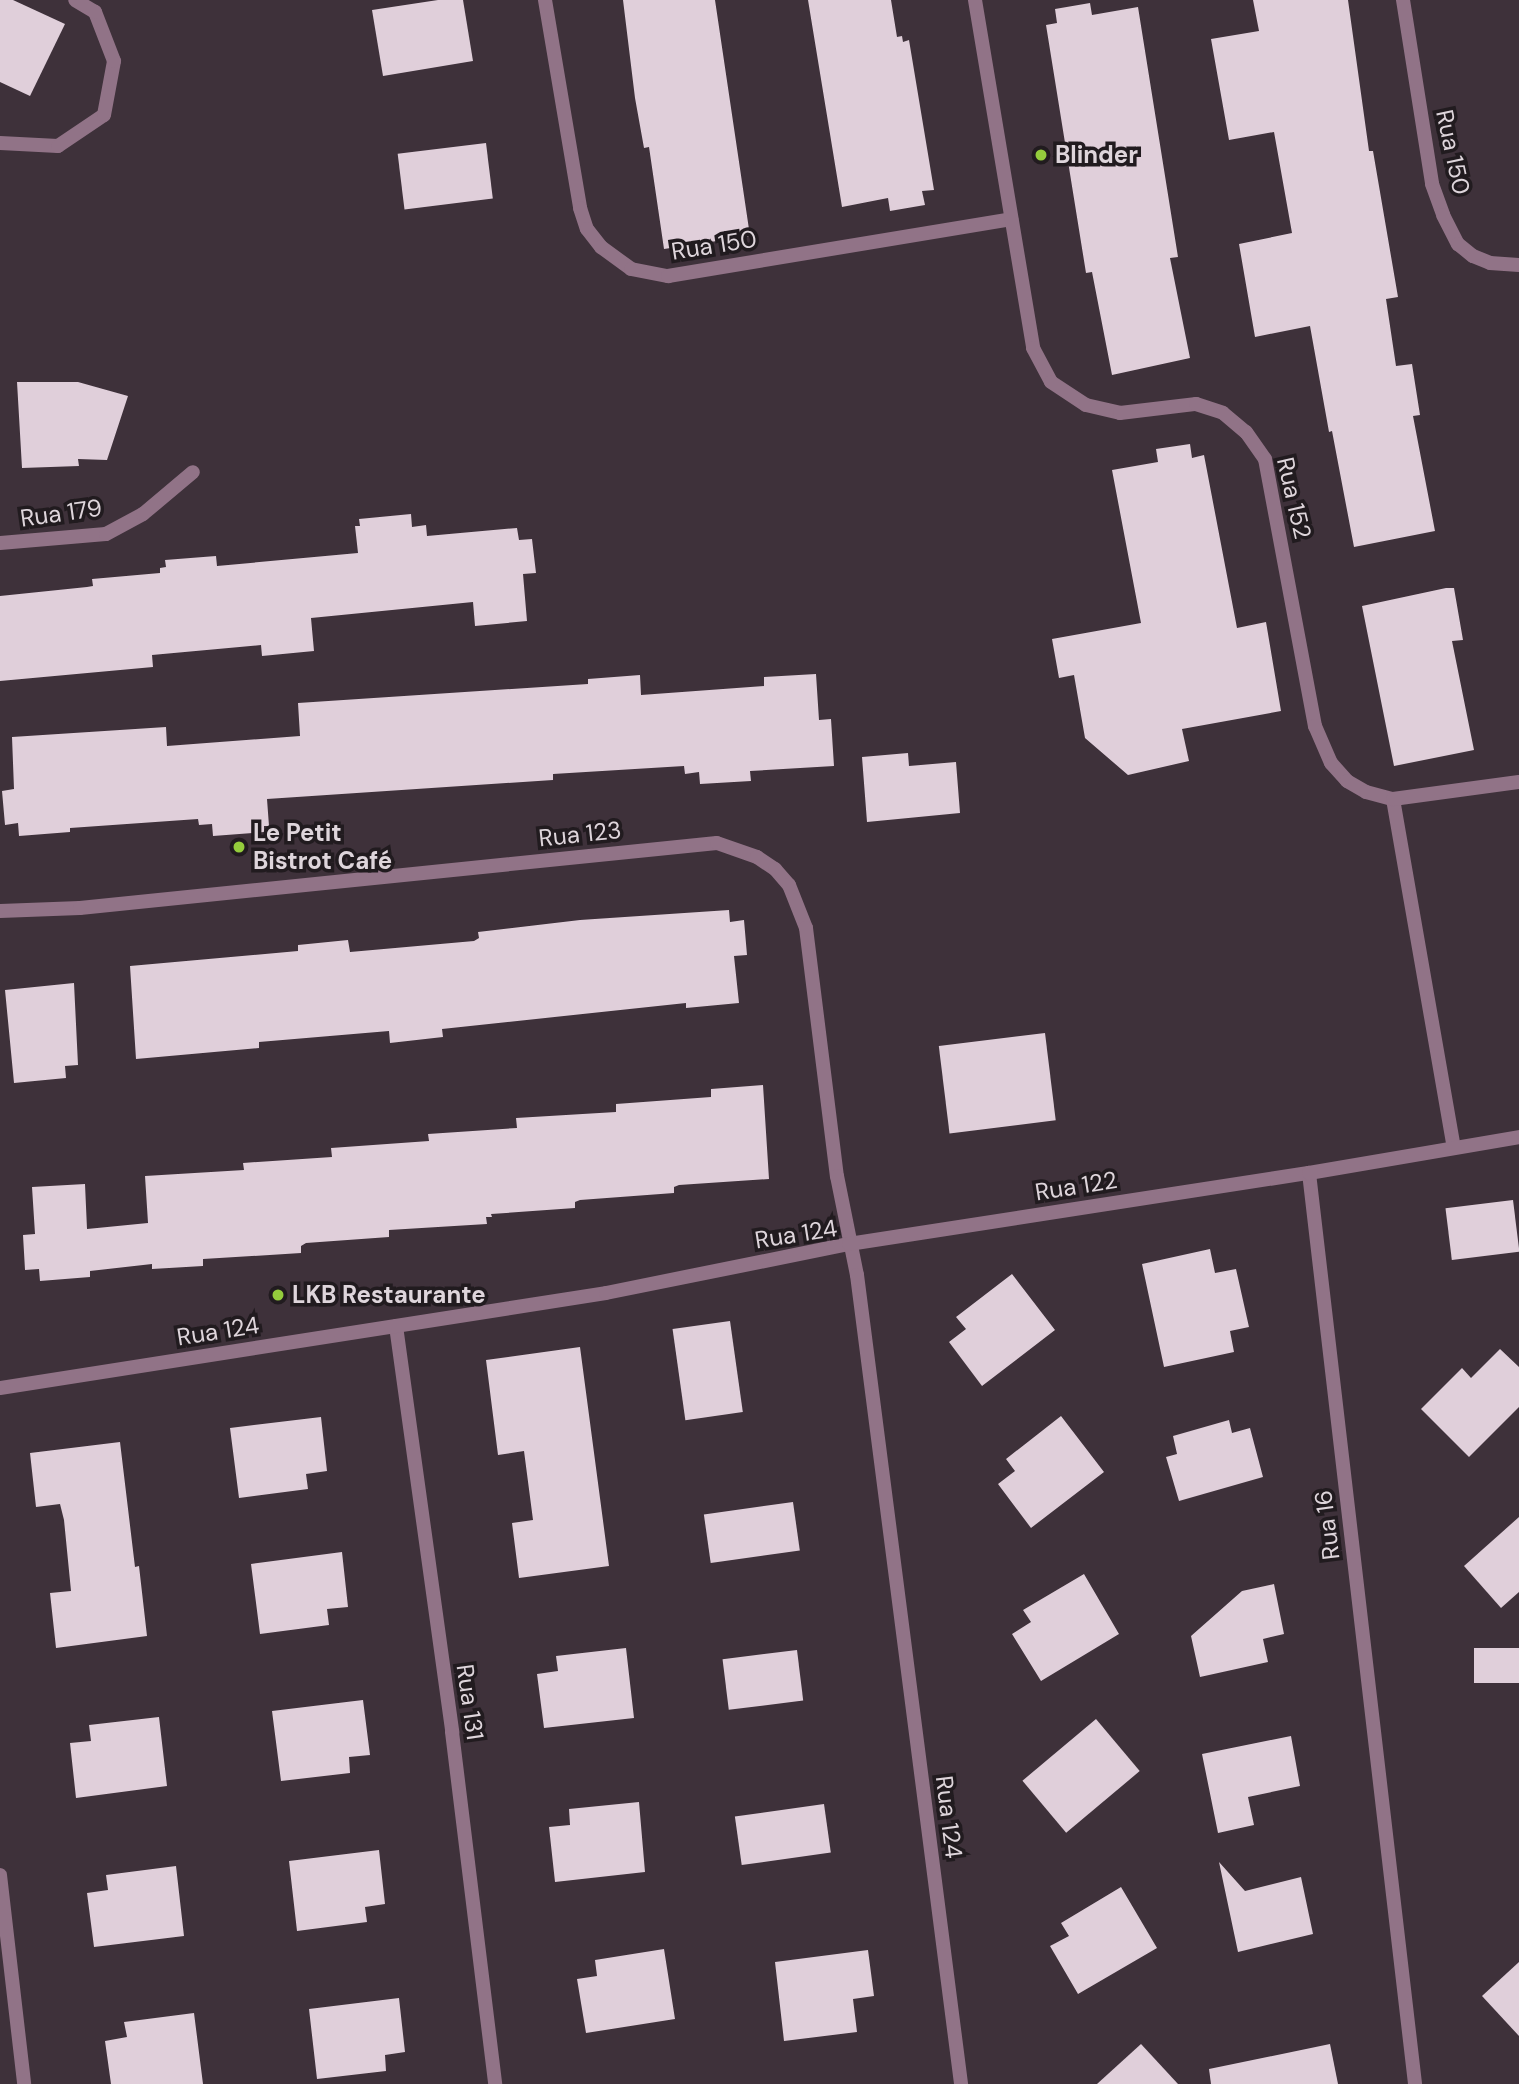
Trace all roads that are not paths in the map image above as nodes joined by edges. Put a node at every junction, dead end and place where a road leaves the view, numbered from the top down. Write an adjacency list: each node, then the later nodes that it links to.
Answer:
1 (75, 0): 5 (street)
2 (545, 0): 6 (street, Rua 150)
3 (975, 0): 6 (street, Rua 152)
4 (1403, 0): 7 (street, Rua 150)
5 (0, 143)
6 (1011, 219): 11 (street, Rua 152)
7 (1519, 265)
8 (193, 472): 9 (street, Rua 179)
9 (0, 543)
10 (1519, 782): 11 (street, Rua 152)
11 (1393, 799): 14 (street)
12 (0, 911): 16 (street, Rua 123)
13 (1519, 1137): 14 (street)
14 (1454, 1148): 15 (street)
15 (1309, 1174): 16 (street, Rua 122); 23 (street, Rua 16)
16 (849, 1244): 17 (street, Rua 124); 22 (street, Rua 124)
17 (396, 1326): 18 (street, Rua 124); 21 (street, Rua 131)
18 (0, 1388)
19 (0, 1875): 20 (street)
20 (24, 2084)
21 (495, 2084)
22 (961, 2084)
23 (1415, 2084)

